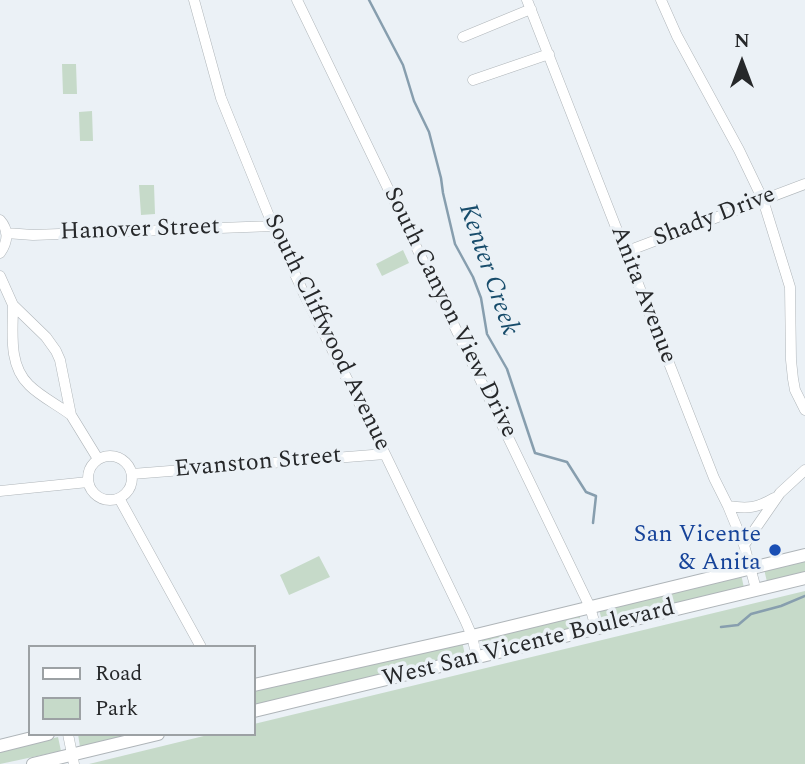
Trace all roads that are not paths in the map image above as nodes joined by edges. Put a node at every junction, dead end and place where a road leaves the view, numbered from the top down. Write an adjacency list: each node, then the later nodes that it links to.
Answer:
1 (194, 0): 11 (street, South Cliffwood Avenue)
2 (297, 0): 33 (street, South Canyon View Drive)
3 (661, 0): 9 (street)
4 (529, 4): 5 (street); 6 (street, Anita Avenue)
5 (463, 37)
6 (549, 54): 7 (street); 13 (street, Anita Avenue)
7 (473, 80)
8 (805, 184): 9 (street, Shady Drive)
9 (763, 200): 13 (street, Shady Drive); 17 (street)
10 (0, 220): 12 (street)
11 (273, 226): 12 (street, Hanover Street); 19 (street, South Cliffwood Avenue)
12 (6, 233): 14 (street)
13 (625, 252): 27 (street, Anita Avenue)
14 (0, 253)
15 (0, 276): 16 (street)
16 (13, 305): 18 (street); 18 (street)
17 (805, 410)
18 (71, 415): 20 (street)
19 (385, 454): 22 (street, Evanston Street); 35 (street, South Cliffwood Avenue)
20 (98, 459): 22 (street); 23 (street)
21 (805, 470): 25 (street)
22 (132, 474): 26 (street)
23 (88, 482): 24 (street); 26 (street)
24 (0, 491)
25 (780, 493): 27 (street); 28 (street)
26 (120, 498): 36 (street)
27 (728, 506): 28 (street, Anita Avenue)
28 (744, 545): 30 (street, Anita Avenue)
29 (805, 555): 30 (main road, West San Vicente Boulevard)
30 (751, 569): 32 (street, Anita Avenue); 33 (main road, West San Vicente Boulevard)
31 (805, 578): 32 (main road, West San Vicente Boulevard)
32 (756, 589): 34 (main road, West San Vicente Boulevard)
33 (590, 607): 34 (street, South Canyon View Drive); 35 (main road, West San Vicente Boulevard)
34 (596, 628): 37 (main road, West San Vicente Boulevard)
35 (472, 636): 37 (street, South Cliffwood Avenue); 38 (main road, West San Vicente Boulevard)
36 (200, 645)
37 (477, 658): 39 (main road, West San Vicente Boulevard)
38 (256, 685)
39 (256, 711)
40 (40, 736): 43 (main road)
41 (68, 736): 44 (street)
42 (151, 736): 44 (main road)
43 (0, 746)
44 (73, 760): 45 (main road)
45 (33, 764)

